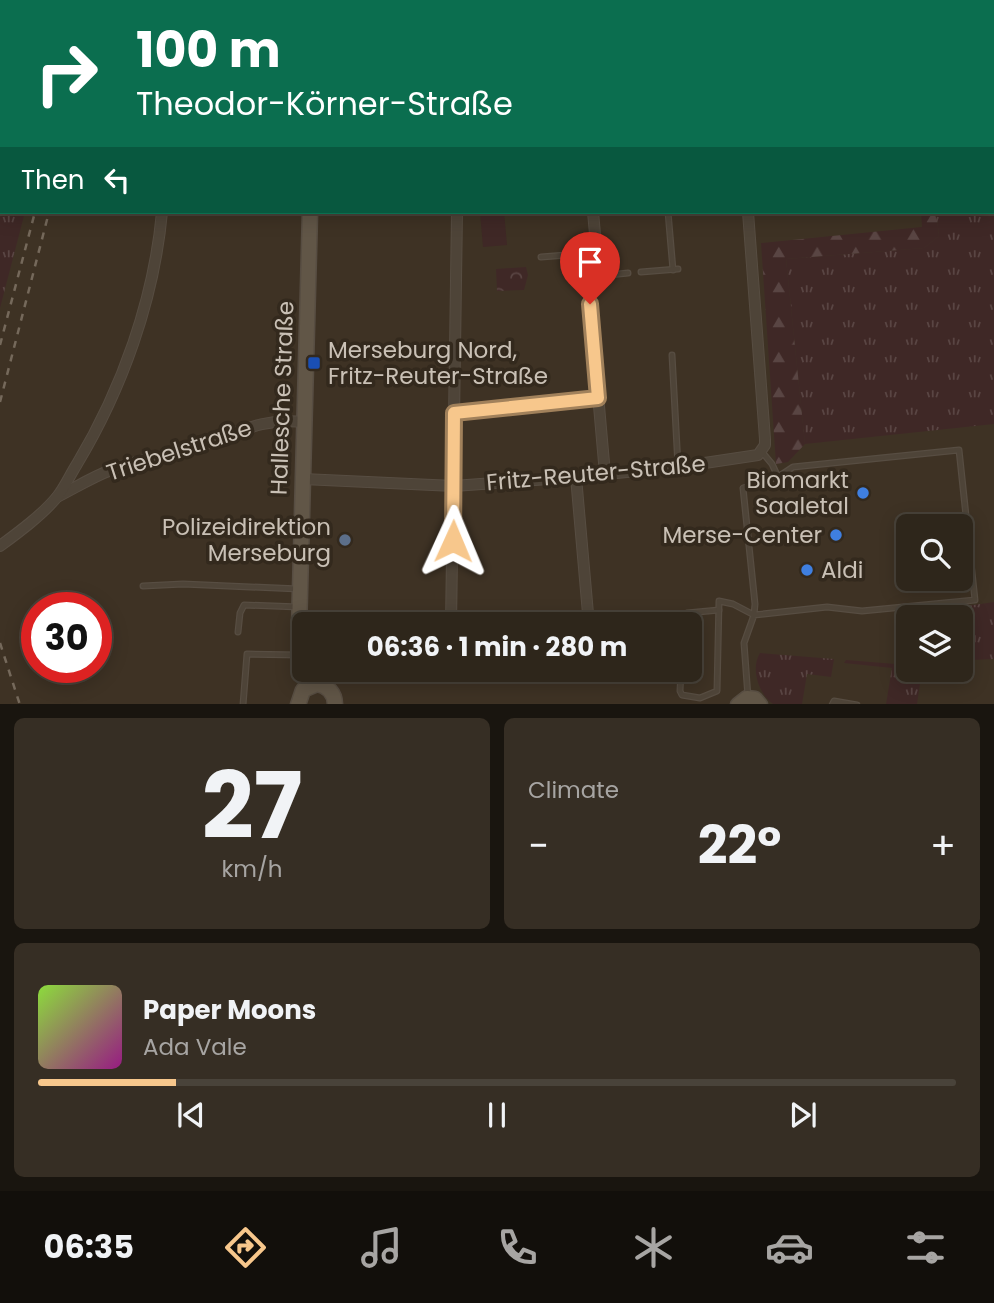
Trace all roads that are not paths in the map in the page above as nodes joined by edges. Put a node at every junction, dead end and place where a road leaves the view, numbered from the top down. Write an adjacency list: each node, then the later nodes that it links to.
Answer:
1 (162, 214): 23 (street)
2 (310, 214): 15 (main road, Hallesche Straße)
3 (457, 214): 14 (street)
4 (593, 214): 7 (street)
5 (668, 214): 9 (lane)
6 (748, 214): 16 (street)
7 (593, 253): 8 (lane); 11 (street)
8 (541, 257)
9 (641, 272)
10 (628, 273): 11 (lane)
11 (588, 277): 13 (street)
12 (672, 355): 17 (lane)
13 (598, 398): 14 (street); 18 (street)
14 (454, 413): 22 (street)
15 (304, 422): 21 (main road, Hallesche Straße); 23 (street, Triebelstraße)
16 (762, 452): 17 (street, Fritz-Reuter-Straße); 20 (lane)
17 (678, 467): 18 (street, Fritz-Reuter-Straße)
18 (605, 474): 19 (street, Fritz-Reuter-Straße)
19 (576, 477): 22 (street, Fritz-Reuter-Straße); 31 (street)
20 (778, 477): 33 (lane); 33 (lane)
21 (303, 479): 22 (street, Fritz-Reuter-Straße); 26 (main road, Hallesche Straße)
22 (454, 486): 30 (street)
23 (57, 497): 24 (street)
24 (0, 546)
25 (144, 586): 26 (lane)
26 (300, 589): 27 (main road, Hallesche Straße)
27 (300, 607): 29 (main road, Hallesche Straße); 34 (lane)
28 (719, 610): 32 (lane); 33 (lane); 37 (lane)
29 (300, 612)
30 (451, 612)
31 (588, 612)
32 (702, 612)
33 (754, 615): 39 (lane)
34 (237, 632)
35 (292, 663): 40 (lane)
36 (308, 682): 38 (main road, Hallesche Straße)
37 (680, 682)
38 (309, 686): 41 (main road); 42 (main road)
39 (749, 702)
40 (243, 704)
41 (298, 704)
42 (335, 704)
43 (832, 704): 44 (lane)
44 (852, 704)

